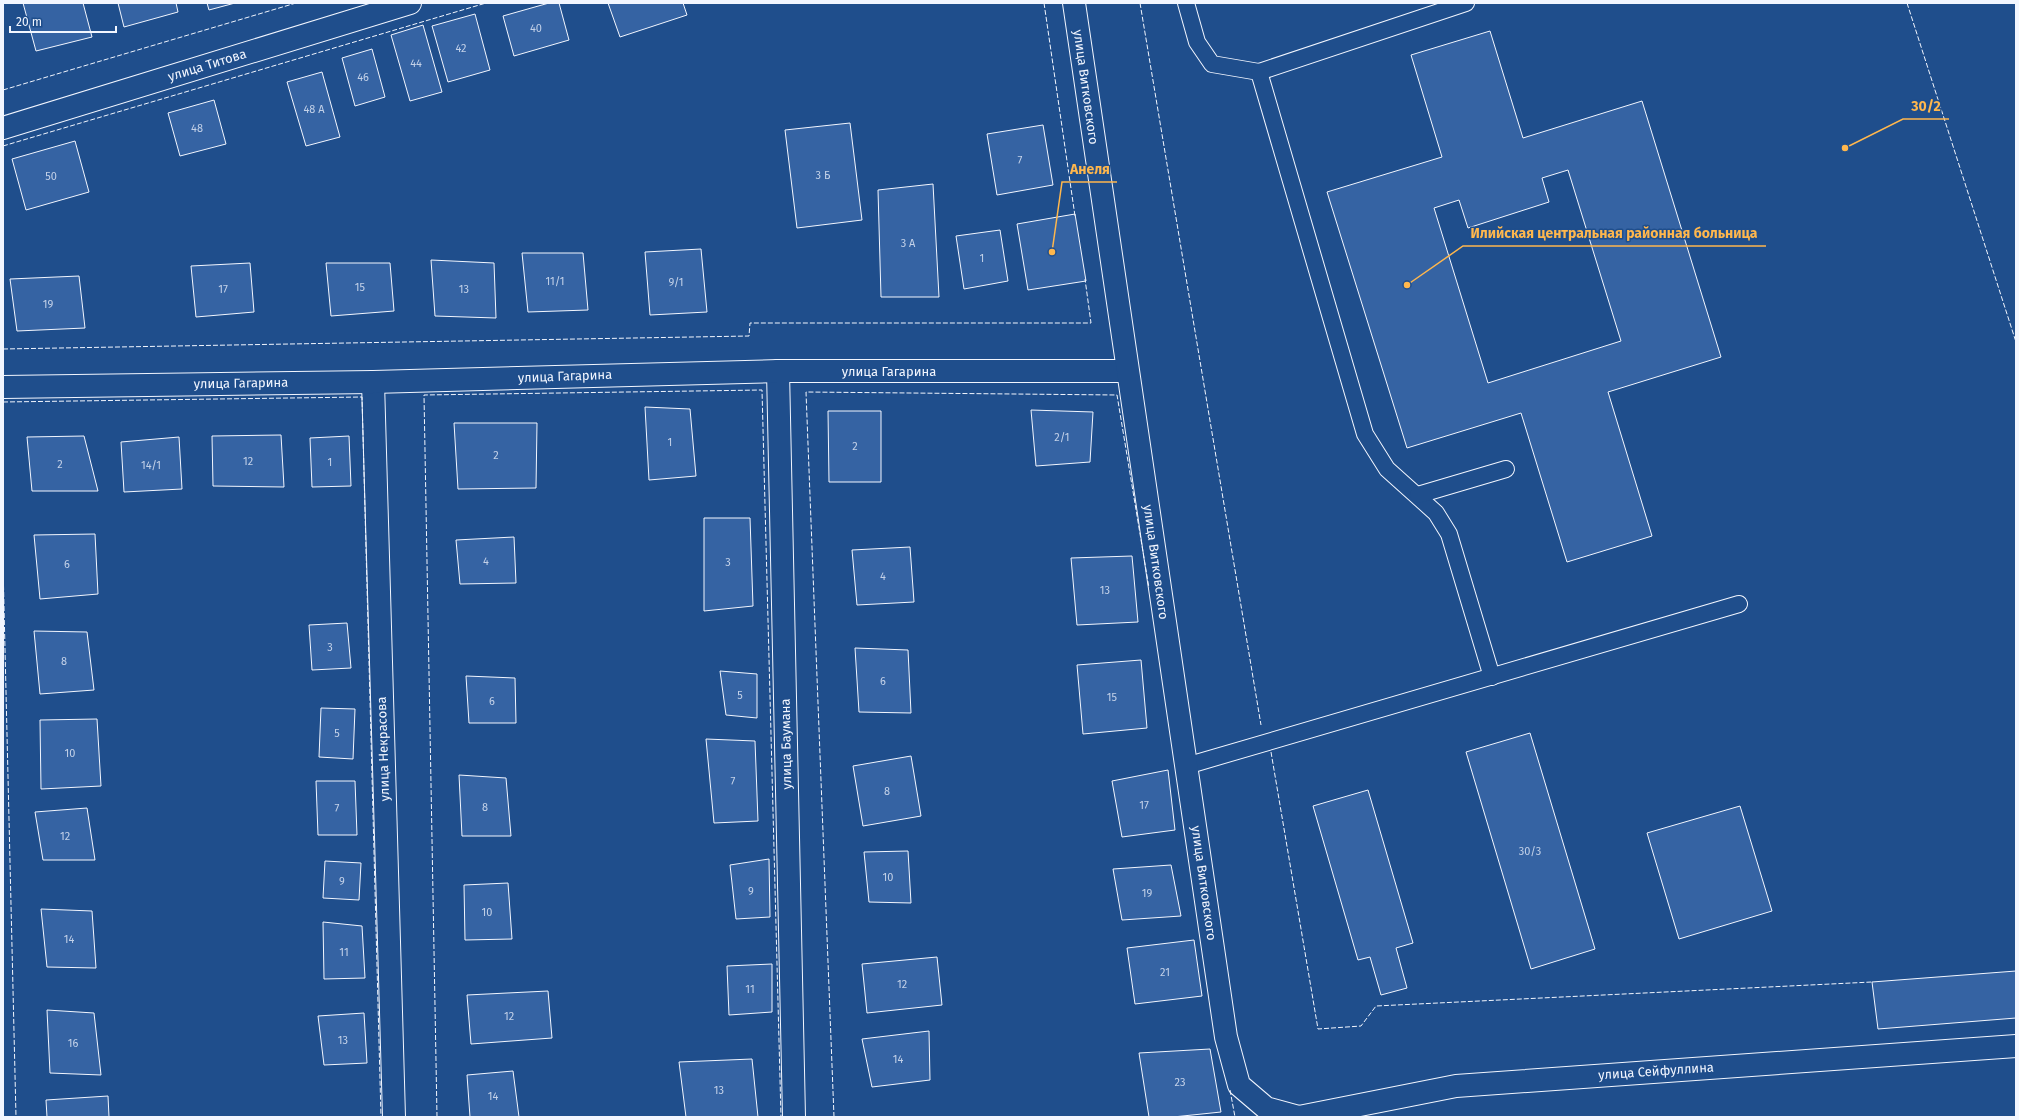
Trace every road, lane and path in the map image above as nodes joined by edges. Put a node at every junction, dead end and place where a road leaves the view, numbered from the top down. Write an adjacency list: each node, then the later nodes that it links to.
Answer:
1 (410, 3): 6 (street, улица Титова)
2 (1074, 3): 8 (street, улица Витковского)
3 (1186, 3): 5 (lane)
4 (1466, 3): 5 (lane)
5 (1259, 72): 12 (lane)
6 (3, 128)
7 (778, 371): 8 (street, улица Гагарина); 9 (street, улица Гагарина); 19 (street, улица Баумана)
8 (1127, 371): 15 (street, улица Витковского)
9 (373, 382): 10 (street, улица Гагарина); 18 (street, улица Некрасова)
10 (3, 387)
11 (1506, 469): 12 (lane)
12 (1418, 495): 14 (lane)
13 (1739, 604): 14 (lane)
14 (1492, 677): 15 (lane)
15 (1186, 766): 17 (street, улица Витковского)
16 (2016, 1046): 20 (street, улица Сейфуллина)
17 (1263, 1112): 20 (street, улица Сейфуллина)
18 (394, 1117)
19 (794, 1117)
20 (1299, 1117)

